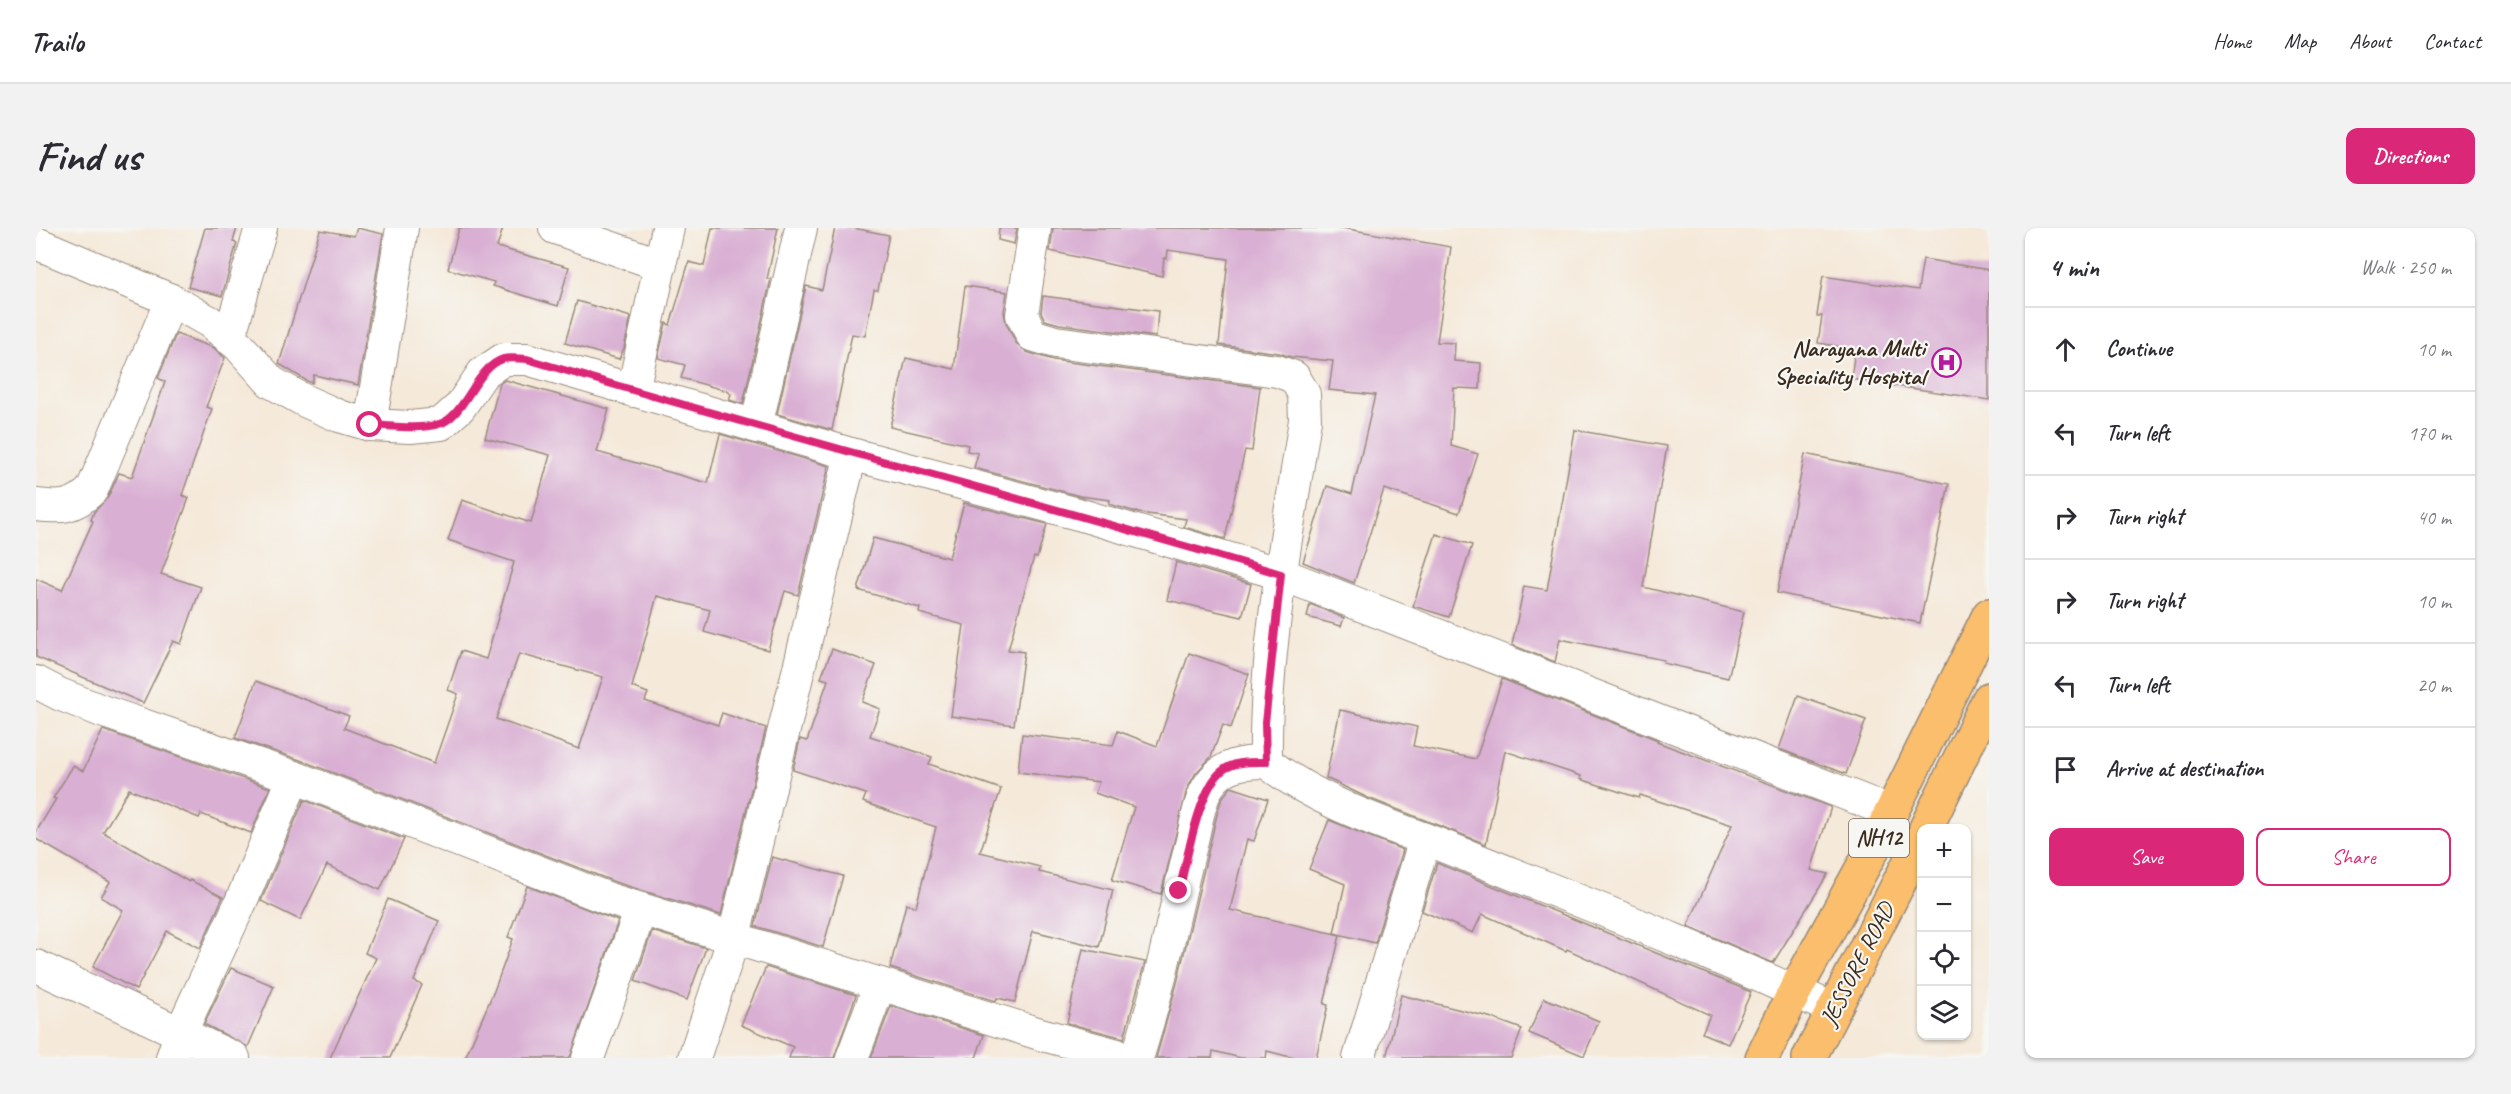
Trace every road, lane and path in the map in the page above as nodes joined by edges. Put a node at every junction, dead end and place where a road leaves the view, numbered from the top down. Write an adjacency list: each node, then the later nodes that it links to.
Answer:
1 (261, 228): 10 (street)
2 (402, 228): 12 (street)
3 (555, 228): 8 (street)
4 (668, 228): 8 (street)
5 (801, 228): 13 (street)
6 (1035, 228): 16 (street)
7 (36, 243): 9 (street)
8 (661, 265): 11 (street)
9 (171, 300): 10 (street); 15 (street)
10 (229, 338): 12 (street)
11 (633, 391): 12 (street); 13 (street)
12 (370, 425)
13 (756, 427): 14 (street)
14 (851, 454): 16 (street); 27 (street)
15 (36, 505)
16 (1281, 574): 20 (street); 22 (street)
17 (1989, 615): 22 (highway, NH12)
18 (36, 682): 21 (street)
19 (1989, 699): 23 (highway, NH12)
20 (1266, 762): 24 (street); 38 (street)
21 (294, 777): 26 (street); 32 (street)
22 (1892, 812): 30 (highway, NH12)
23 (1928, 824)
24 (1425, 839): 30 (street); 39 (street)
25 (1917, 848): 31 (highway, JESSORE ROAD / NH12)
26 (641, 909): 27 (street); 34 (street)
27 (734, 940): 29 (street); 35 (street)
28 (36, 966): 32 (street)
29 (880, 984): 36 (street); 37 (street)
30 (1795, 991): 31 (street); 40 (highway, NH12)
31 (1833, 1009): 41 (highway, JESSORE ROAD / NH12)
32 (176, 1046): 33 (street)
33 (234, 1058)
34 (588, 1058)
35 (694, 1058)
36 (852, 1058)
37 (1128, 1058)
38 (1137, 1058)
39 (1359, 1058)
40 (1762, 1058)
41 (1809, 1058)

